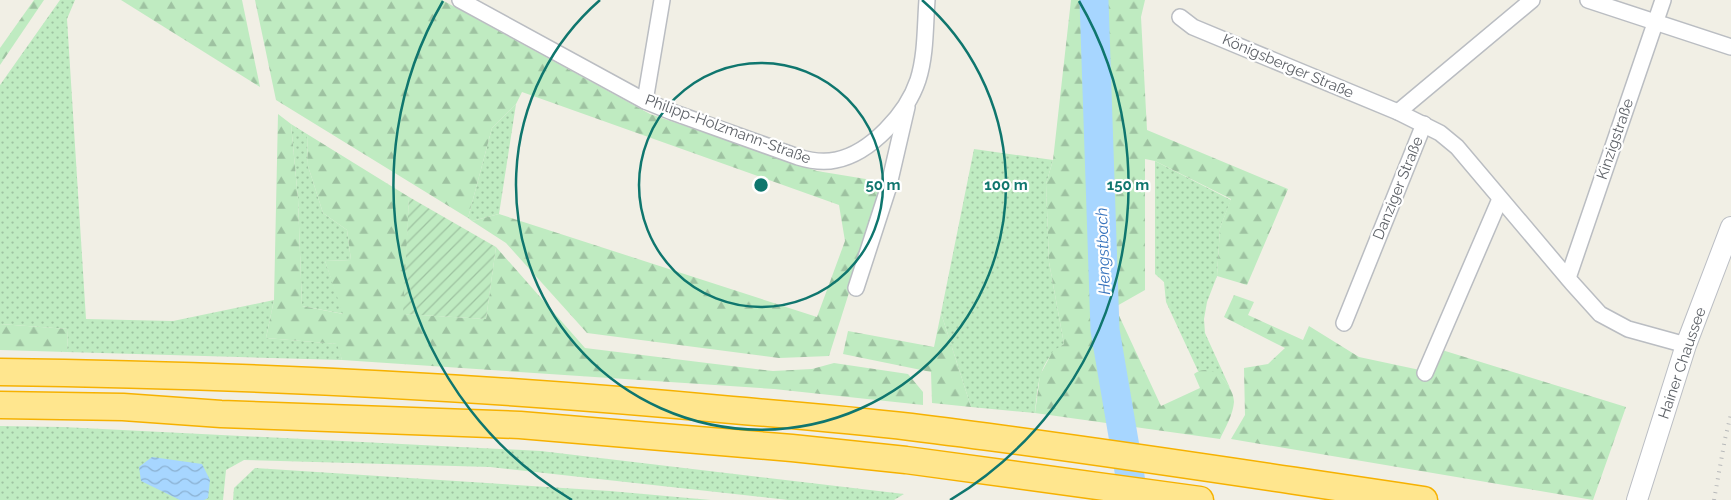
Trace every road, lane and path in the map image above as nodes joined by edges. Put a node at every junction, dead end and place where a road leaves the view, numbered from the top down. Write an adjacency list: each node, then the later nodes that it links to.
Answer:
1 (460, 0): 10 (street, Philipp-Holzmann-Straße)
2 (662, 0): 10 (street)
3 (927, 0): 11 (street, Philipp-Holzmann-Straße)
4 (1532, 0): 12 (street)
5 (1588, 0): 8 (street)
6 (1663, 0): 8 (street, Kinzigstraße)
7 (1180, 18): 12 (street, Königsberger Straße)
8 (1656, 21): 9 (street); 16 (street, Kinzigstraße)
9 (1731, 47)
10 (645, 101): 11 (street, Philipp-Holzmann-Straße)
11 (908, 103): 17 (street, Philipp-Holzmann-Straße)
12 (1398, 112): 13 (street, Königsberger Straße)
13 (1424, 124): 14 (street, Danziger Straße); 18 (street, Danziger Straße)
14 (1500, 198): 16 (street, Danziger Straße); 21 (street)
15 (1731, 227): 19 (street, Hainer Chaussee)
16 (1568, 278): 19 (street, Danziger Straße)
17 (856, 288)
18 (1344, 323)
19 (1686, 345): 25 (street, Hainer Chaussee)
20 (0, 372): 24 (highway)
21 (1425, 373)
22 (0, 406): 23 (highway)
23 (1200, 500)
24 (1424, 500)
25 (1637, 500)

